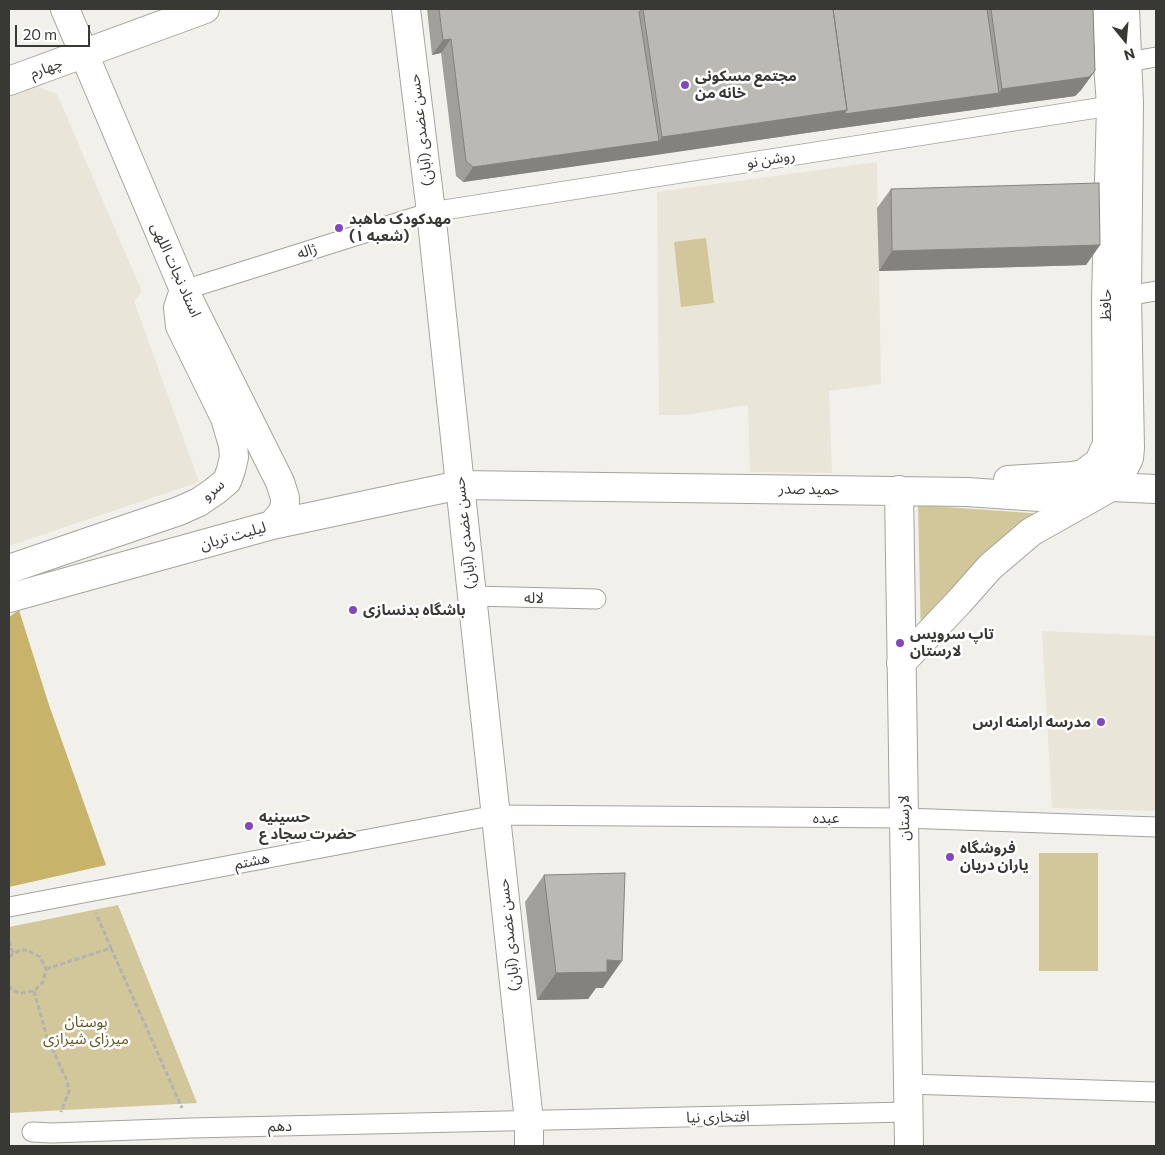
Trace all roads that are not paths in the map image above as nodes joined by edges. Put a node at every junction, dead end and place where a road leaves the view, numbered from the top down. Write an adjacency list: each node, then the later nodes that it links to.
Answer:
1 (65, 9): 6 (street, استاد نجات اللهی)
2 (205, 9): 6 (street, چهارم)
3 (406, 9): 11 (street, حسن عضدی (آبان))
4 (1104, 9): 8 (street, حافظ)
5 (1125, 9): 8 (street, حافظ)
6 (83, 54): 9 (street, چهارم); 12 (street, استاد نجات اللهی)
7 (1156, 57): 8 (street)
8 (1118, 64): 10 (street, حافظ)
9 (9, 81)
10 (1120, 104): 11 (street, روشن نو); 14 (street, حافظ)
11 (431, 212): 12 (street, ژاله); 15 (street, حسن عضدی (آبان))
12 (184, 290): 20 (street, استاد نجات اللهی); 21 (street, سرو)
13 (1156, 291): 14 (street)
14 (1117, 298): 16 (street, حافظ); 19 (street, حافظ)
15 (460, 485): 18 (street, حمید صدر); 20 (street, لیلیت تریان); 22 (street, حسن عضدی (آبان))
16 (1111, 487): 17 (street, حمید صدر); 19 (street, حمید صدر); 25 (street)
17 (1156, 489)
18 (898, 490): 19 (street, حمید صدر); 25 (street, لارستان)
19 (967, 492)
20 (272, 525): 23 (street, لیلیت تریان)
21 (9, 569)
22 (472, 596): 24 (street, لاله); 26 (street, حسن عضدی (آبان))
23 (9, 598)
24 (596, 599)
25 (901, 663): 27 (street, لارستان)
26 (496, 815): 27 (street, عبده); 29 (street, هشتم); 34 (street, حسن عضدی (آبان))
27 (904, 818): 28 (street, عبده); 30 (street, لارستان)
28 (1156, 826)
29 (9, 907)
30 (908, 1084): 31 (street); 32 (street, لارستان)
31 (1156, 1092)
32 (908, 1112): 34 (street, افتخاری نیا); 35 (street, لارستان)
33 (32, 1132): 34 (street, دهم)
34 (529, 1134)
35 (909, 1146)

